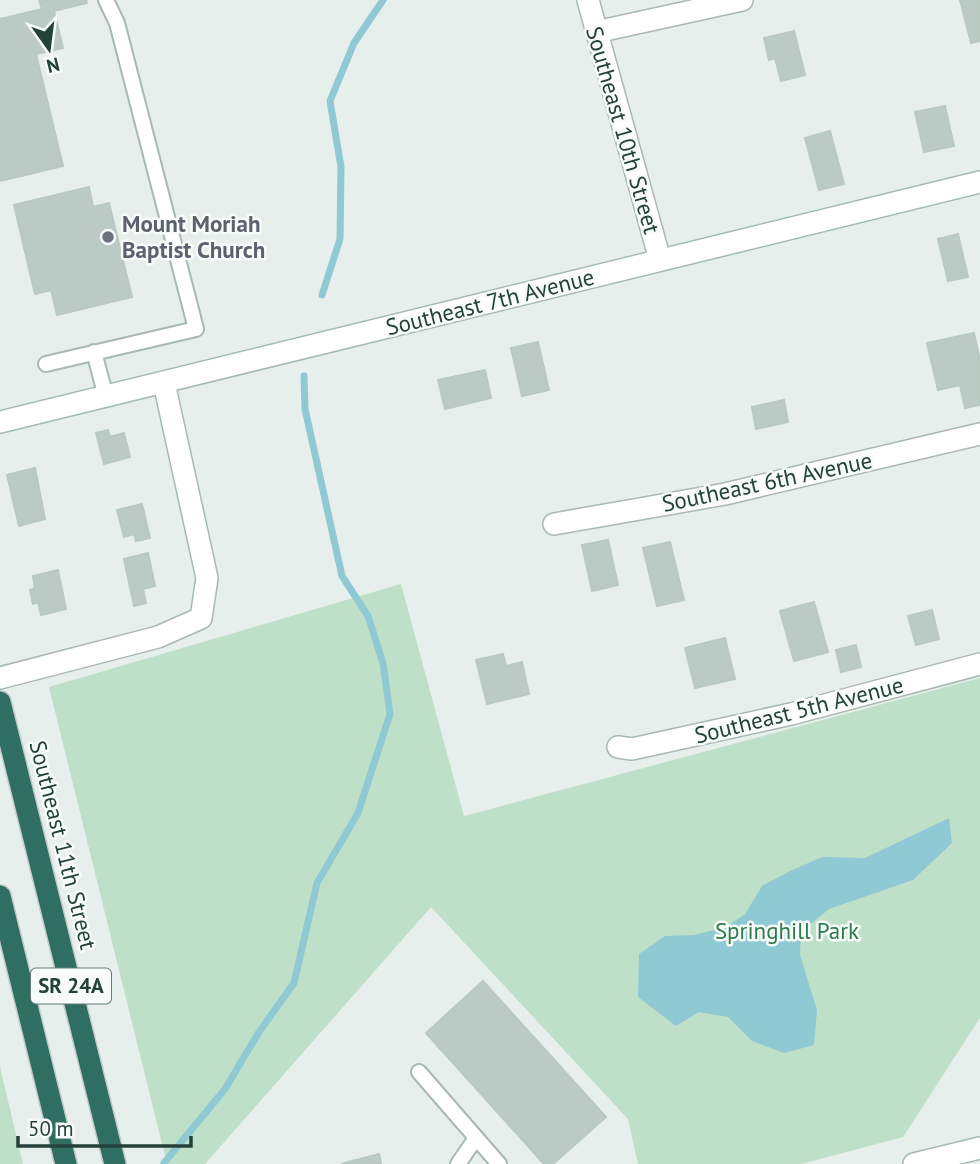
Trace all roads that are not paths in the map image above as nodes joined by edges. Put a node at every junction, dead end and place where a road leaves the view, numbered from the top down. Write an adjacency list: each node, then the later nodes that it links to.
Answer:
1 (106, 0): 7 (lane)
2 (588, 0): 4 (street, Southeast 10th Street)
3 (742, 0): 4 (street)
4 (596, 32): 6 (street, Southeast 10th Street)
5 (980, 182): 6 (street, Southeast 7th Avenue)
6 (660, 260): 9 (street, Southeast 7th Avenue)
7 (94, 352): 8 (lane); 10 (lane)
8 (46, 364)
9 (164, 383): 10 (street, Southeast 7th Avenue); 15 (street)
10 (106, 397): 11 (street, Southeast 7th Avenue)
11 (0, 422)
12 (980, 434): 13 (street, Southeast 6th Avenue)
13 (554, 524)
14 (980, 664): 17 (street, Southeast 5th Avenue)
15 (0, 678)
16 (0, 702): 23 (highway, Southeast 11th Street / SR 24A)
17 (618, 747)
18 (0, 896): 22 (highway, SR 24A)
19 (419, 1072): 20 (lane)
20 (476, 1138): 24 (lane); 25 (lane)
21 (980, 1148): 26 (street)
22 (66, 1164)
23 (115, 1164)
24 (458, 1164)
25 (499, 1164)
26 (914, 1164)

